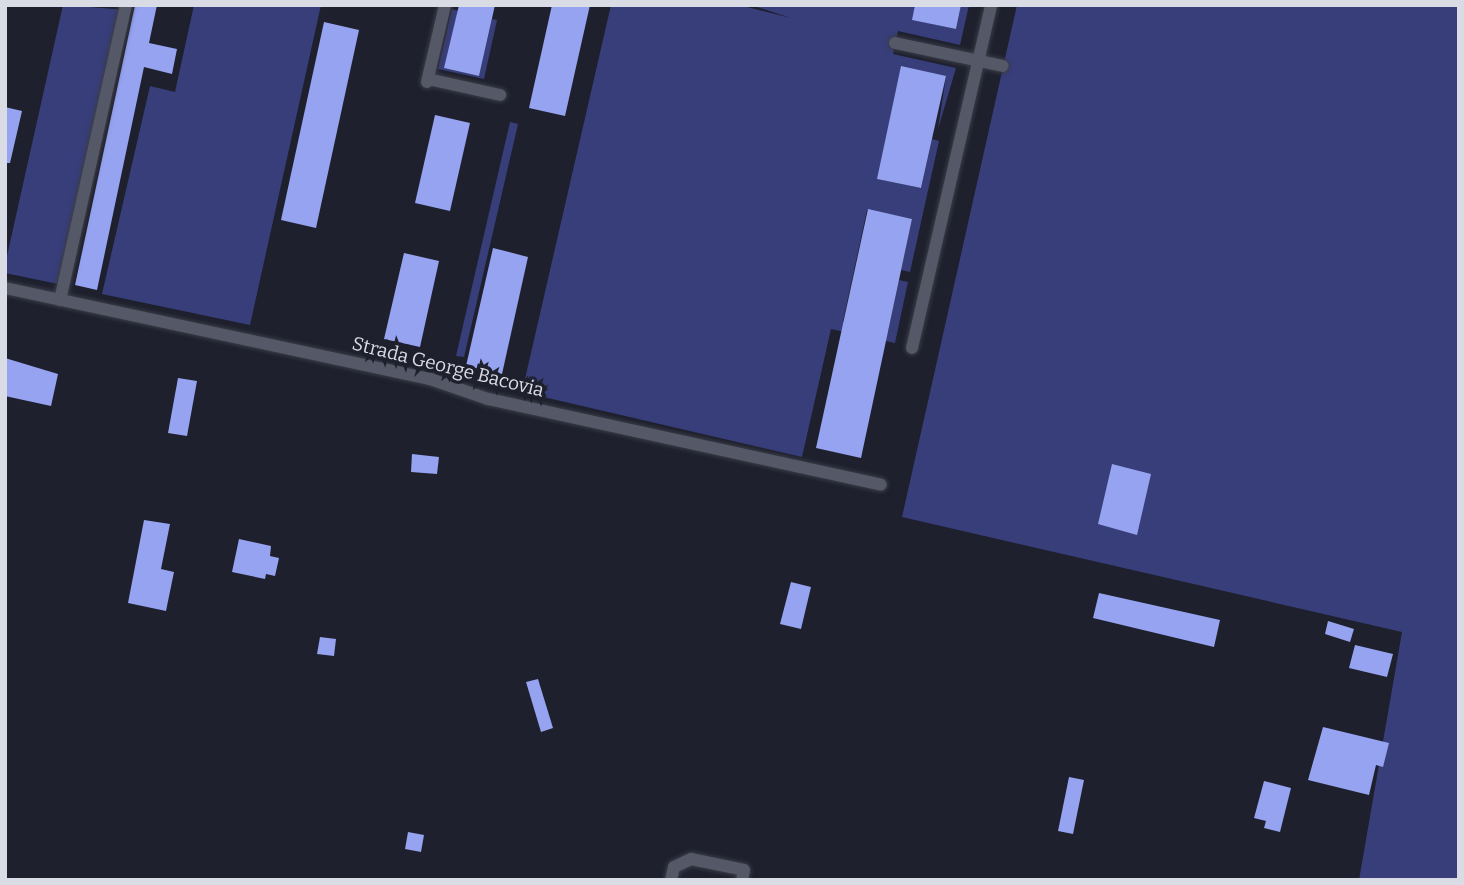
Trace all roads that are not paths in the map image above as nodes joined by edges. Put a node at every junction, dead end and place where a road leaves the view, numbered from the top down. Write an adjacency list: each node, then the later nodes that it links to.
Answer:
1 (126, 5): 9 (street)
2 (445, 5): 7 (street)
3 (990, 5): 5 (street)
4 (895, 43): 5 (street)
5 (978, 61): 6 (street); 10 (street)
6 (1003, 66)
7 (500, 95)
8 (5, 288): 9 (street, Strada George Bacovia)
9 (60, 300): 11 (street, Strada George Bacovia)
10 (912, 348)
11 (881, 485)
12 (671, 880): 13 (street)
13 (742, 880)

